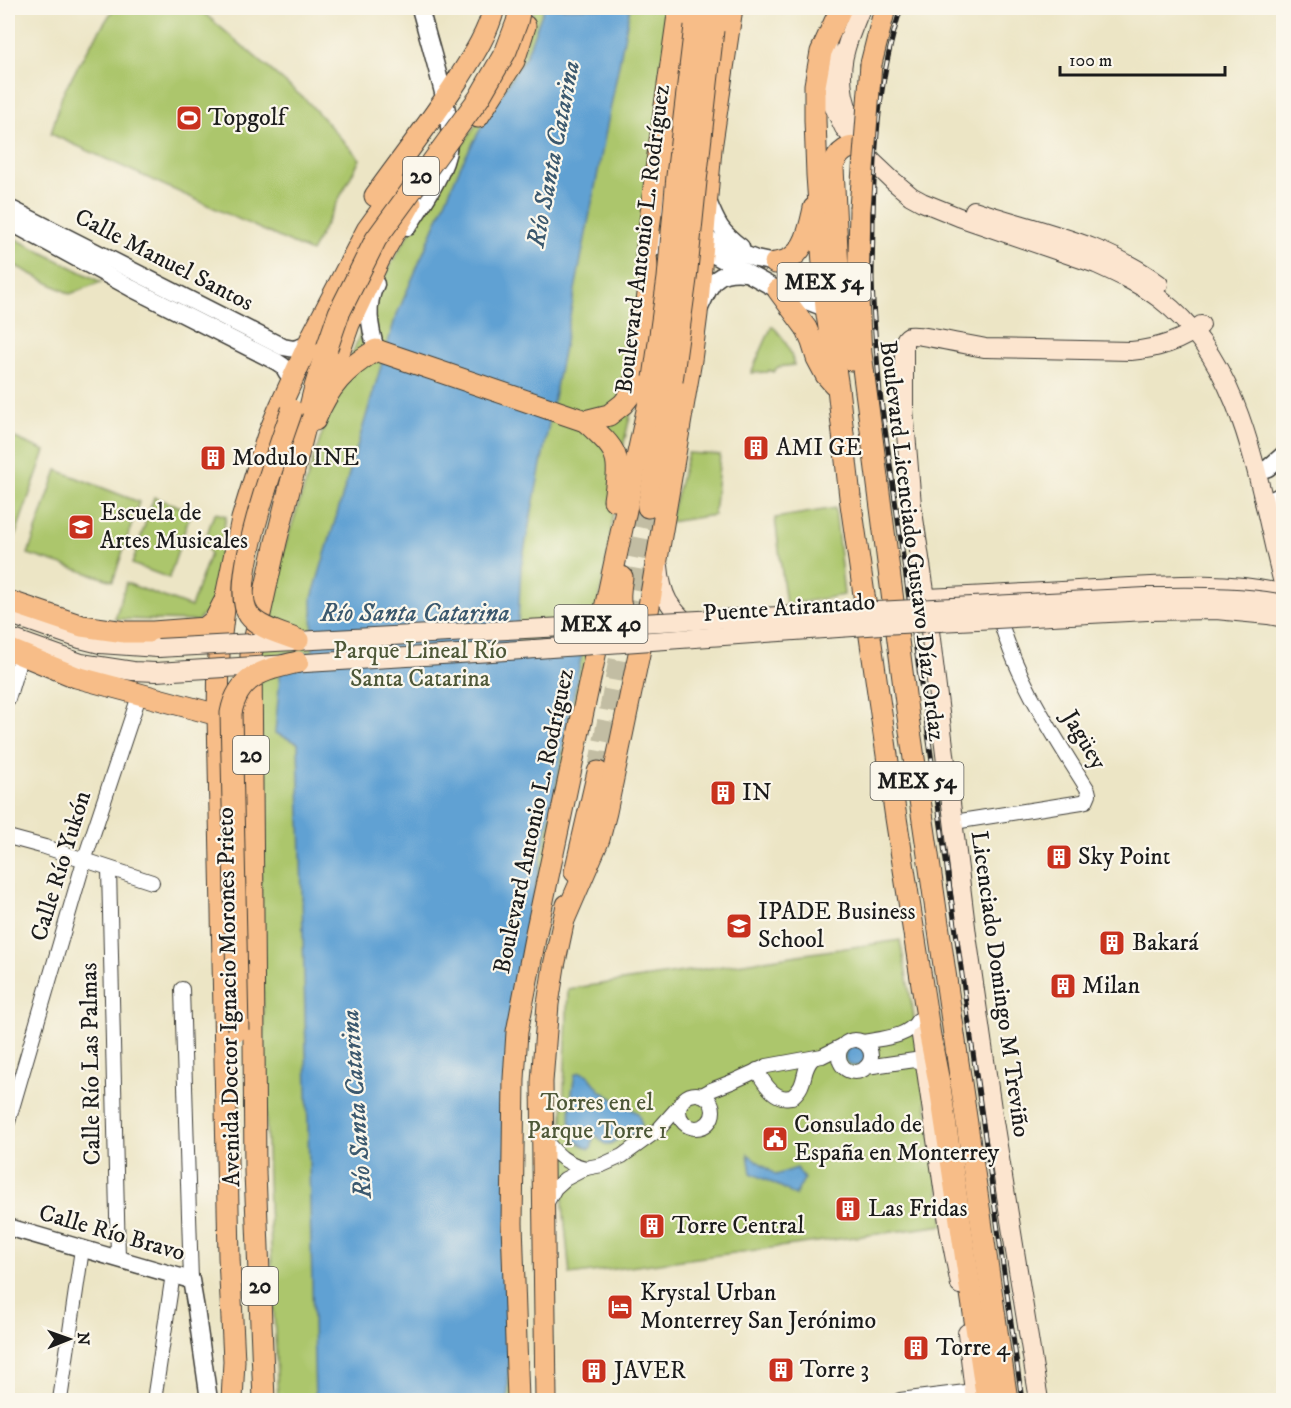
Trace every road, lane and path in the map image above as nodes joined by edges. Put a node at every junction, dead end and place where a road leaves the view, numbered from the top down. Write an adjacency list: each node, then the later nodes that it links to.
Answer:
1 (420, 8): 14 (street)
2 (494, 8): 14 (main road)
3 (507, 8): 37 (main road, Avenida Doctor Ignacio Morones Prieto / 20)
4 (520, 8): 31 (main road, Avenida Doctor Ignacio Morones Prieto / 20, bridge)
5 (530, 8): 14 (main road)
6 (679, 8): 17 (main road)
7 (717, 8): 12 (main road, Boulevard Antonio L. Rodríguez / MEX 40)
8 (732, 8): 19 (main road)
9 (841, 8): 13 (main road, Boulevard Licenciado Gustavo Díaz Ordaz / MEX 54)
10 (861, 8): 29 (main road)
11 (885, 8): 26 (main road, Boulevard Licenciado Gustavo Díaz Ordaz / MEX 54, bridge)
12 (702, 21): 34 (main road, Boulevard Antonio L. Rodríguez / MEX 40, bridge)
13 (832, 28): 16 (main road); 18 (main road, Boulevard Licenciado Gustavo Díaz Ordaz / MEX 54)
14 (445, 100): 15 (main road); 32 (street)
15 (414, 142): 30 (main road); 36 (main road)
16 (864, 151): 26 (main road); 29 (main road)
17 (657, 162): 22 (street); 23 (main road)
18 (817, 175): 24 (main road); 26 (main road, Boulevard Licenciado Gustavo Díaz Ordaz / MEX 54)
19 (707, 198): 22 (main road); 24 (street)
20 (8, 208): 28 (street, Calle Manuel Santos)
21 (8, 221): 28 (street, Calle Manuel Santos)
22 (704, 243): 23 (street); 24 (street); 27 (main road)
23 (646, 255): 38 (main road)
24 (760, 265): 25 (street); 26 (street); 27 (street)
25 (778, 290): 26 (street); 35 (main road)
26 (841, 303): 35 (main road, Boulevard Licenciado Gustavo Díaz Ordaz / MEX 54); 57 (main road, Boulevard Licenciado Gustavo Díaz Ordaz / MEX 54)
27 (697, 314): 46 (main road)
28 (226, 327): 30 (street, Calle Manuel Santos); 33 (street, Calle Manuel Santos)
29 (1198, 329): 41 (main road); 51 (main road)
30 (300, 347): 33 (main road)
31 (327, 348): 37 (main road); 42 (main road, Avenida Doctor Ignacio Morones Prieto / 20)
32 (378, 351): 36 (main road); 38 (main road)
33 (287, 374): 37 (main road)
34 (663, 380): 39 (main road, Boulevard Antonio L. Rodríguez / MEX 40); 44 (main road, Boulevard Antonio L. Rodríguez / MEX 40)
35 (838, 388): 59 (main road, Boulevard Licenciado Gustavo Díaz Ordaz / MEX 54)
36 (321, 405): 42 (main road)
37 (285, 409): 53 (main road, Avenida Doctor Ignacio Morones Prieto / 20); 63 (main road, bridge)
38 (584, 421): 48 (main road)
39 (643, 428): 48 (main road, Boulevard Antonio L. Rodríguez / MEX 40); 62 (main road)
40 (1284, 454): 41 (street)
41 (1262, 470): 43 (main road)
42 (292, 477): 98 (main road, Avenida Doctor Ignacio Morones Prieto / 20)
43 (1274, 499): 45 (main road); 47 (main road)
44 (648, 507)
45 (1284, 541)
46 (657, 554): 61 (main road); 62 (main road)
47 (1282, 580): 49 (main road)
48 (609, 586): 76 (main road, Boulevard Antonio L. Rodríguez / MEX 40)
49 (1264, 589): 50 (main road); 51 (main road)
50 (1284, 594)
51 (926, 598): 58 (main road)
52 (8, 601): 53 (main road)
53 (225, 601): 70 (main road, Avenida Doctor Ignacio Morones Prieto / 20)
54 (1284, 604): 63 (main road, Puente Atirantado, bridge)
55 (998, 612): 58 (main road); 60 (main road); 72 (street, Jagüey)
56 (8, 614): 63 (main road, Puente Atirantado, bridge)
57 (894, 616): 58 (main road); 59 (main road); 80 (main road, Boulevard Licenciado Gustavo Díaz Ordaz / MEX 54)
58 (922, 616): 72 (main road, Licenciado Domingo M Treviño)
59 (868, 618): 61 (main road); 78 (main road, Boulevard Licenciado Gustavo Díaz Ordaz / MEX 54)
60 (1284, 620): 66 (main road, Puente Atirantado, bridge)
61 (692, 628): 62 (main road)
62 (644, 631): 65 (main road); 67 (main road)
63 (298, 640)
64 (13, 645): 66 (main road, Puente Atirantado, bridge); 68 (main road); 69 (street)
65 (609, 649): 67 (main road); 76 (main road)
66 (298, 662): 98 (main road, bridge)
67 (638, 662): 79 (main road)
68 (140, 693): 70 (main road); 74 (street, Calle Río Yukón)
69 (8, 699)
70 (218, 715): 109 (main road, Avenida Doctor Ignacio Morones Prieto / 20)
71 (598, 772): 79 (main road, Boulevard Antonio L. Rodríguez)
72 (954, 822): 115 (main road, Licenciado Domingo M Treviño)
73 (8, 837): 74 (street)
74 (84, 861): 75 (street); 93 (street, Calle Río Yukón)
75 (109, 869): 77 (street); 102 (street, Calle Río Las Palmas)
76 (549, 870): 111 (main road, Boulevard Antonio L. Rodríguez / MEX 40)
77 (152, 882)
78 (909, 895): 80 (main road); 82 (main road, Boulevard Licenciado Gustavo Díaz Ordaz); 105 (main road, Boulevard Licenciado Gustavo Díaz Ordaz / MEX 54)
79 (564, 920): 96 (main road, Boulevard Antonio L. Rodríguez)
80 (941, 946): 114 (main road, Boulevard Licenciado Gustavo Díaz Ordaz / MEX 54)
81 (182, 989): 104 (street)
82 (918, 1020): 83 (street); 86 (main road, Boulevard Licenciado Gustavo Díaz Ordaz)
83 (863, 1042): 84 (street); 88 (street)
84 (842, 1046): 85 (street); 87 (street)
85 (817, 1057): 87 (street); 89 (street); 89 (street)
86 (924, 1063): 88 (street); 105 (main road, Boulevard Licenciado Gustavo Díaz Ordaz)
87 (842, 1065): 88 (street)
88 (866, 1067)
89 (757, 1070): 90 (street)
90 (734, 1081): 91 (street); 91 (street)
91 (709, 1100): 92 (street); 94 (street)
92 (680, 1105): 94 (street); 95 (street)
93 (8, 1122)
94 (689, 1127): 95 (street)
95 (658, 1130): 97 (street)
96 (542, 1137): 97 (street); 99 (main road, Boulevard Antonio L. Rodríguez)
97 (586, 1168): 99 (street)
98 (255, 1172): 110 (main road, Avenida Doctor Ignacio Morones Prieto / 20)
99 (543, 1208): 112 (main road, Boulevard Antonio L. Rodríguez)
100 (8, 1227): 101 (street, Calle Río Bravo)
101 (82, 1249): 102 (street, Calle Río Bravo); 106 (street)
102 (118, 1258): 103 (street, Calle Río Bravo)
103 (173, 1274): 104 (street, Calle Río Bravo); 107 (street)
104 (191, 1280): 108 (street, Calle Río Bravo)
105 (979, 1397): 113 (street)
106 (60, 1401)
107 (154, 1401)
108 (209, 1401)
109 (232, 1401)
110 (264, 1401)
111 (518, 1401)
112 (546, 1401)
113 (900, 1401)
114 (1007, 1401)
115 (1039, 1401)

